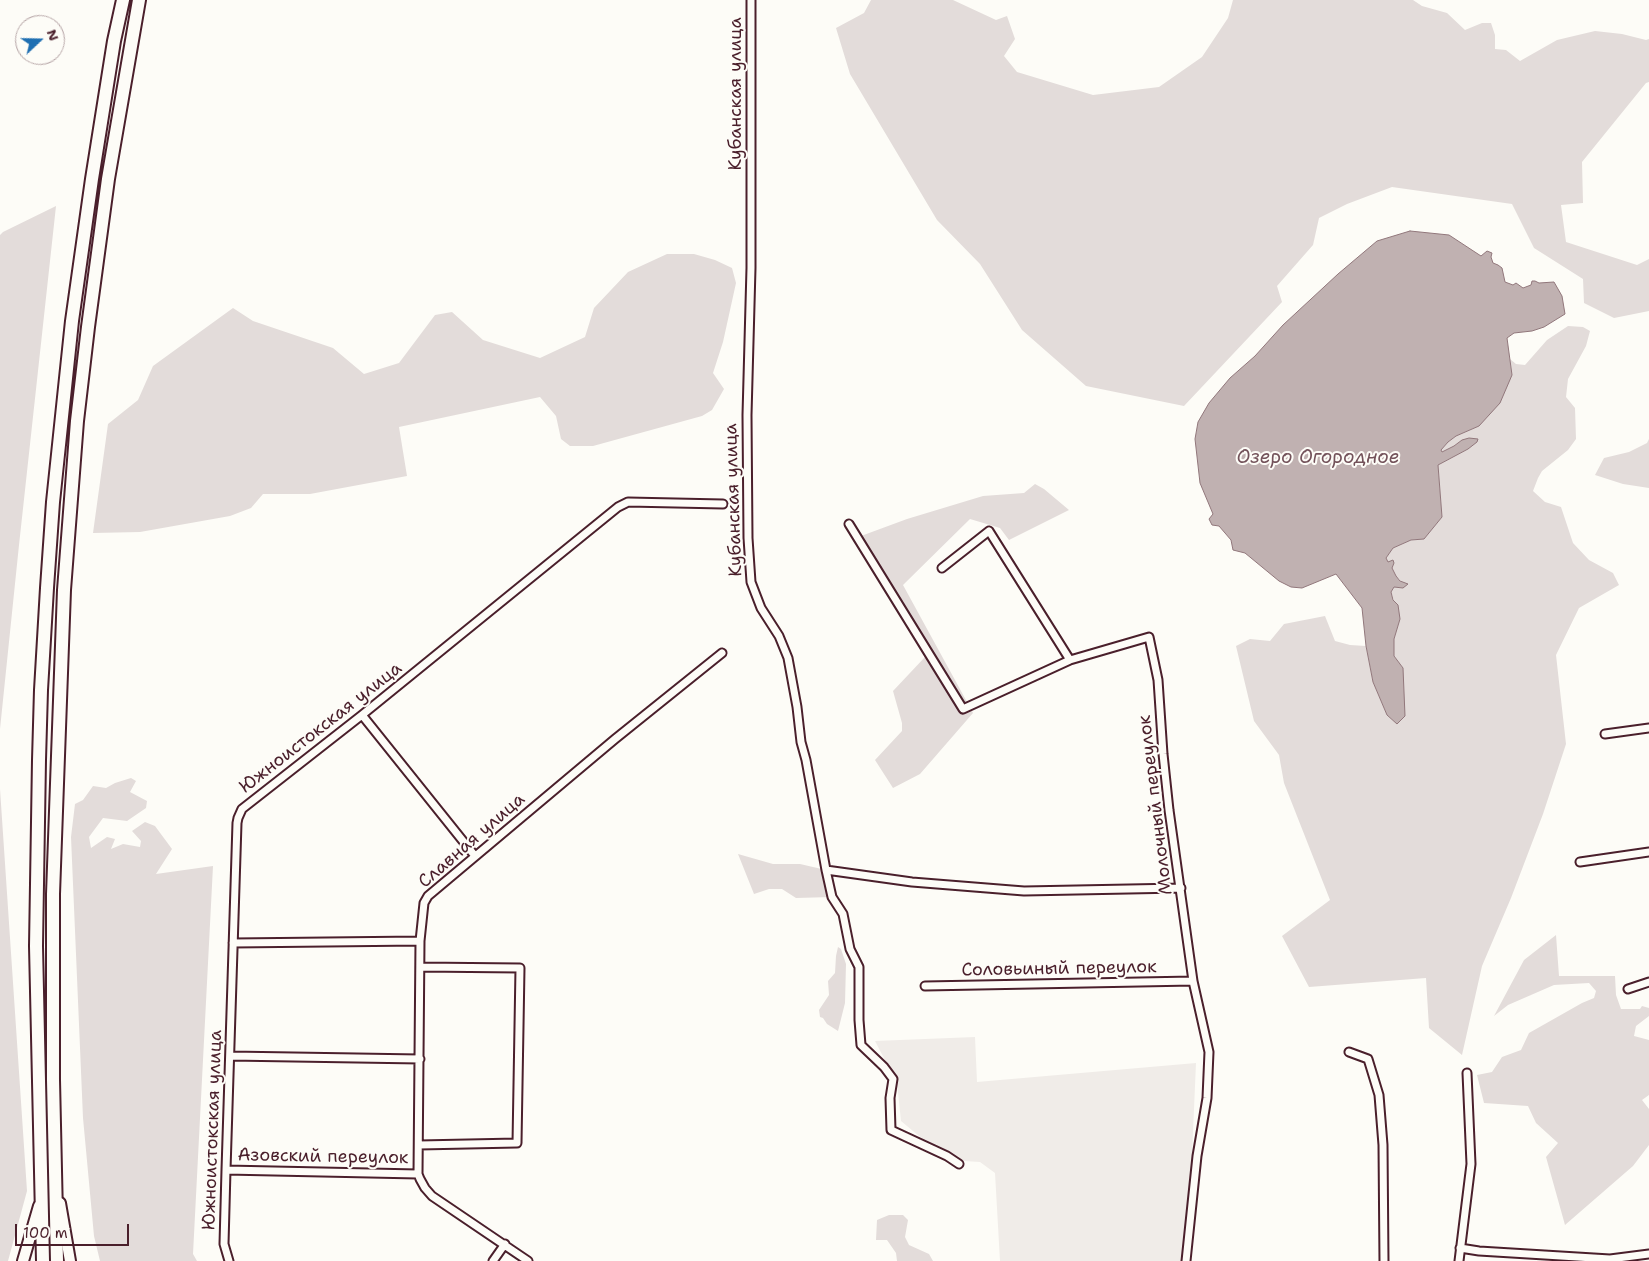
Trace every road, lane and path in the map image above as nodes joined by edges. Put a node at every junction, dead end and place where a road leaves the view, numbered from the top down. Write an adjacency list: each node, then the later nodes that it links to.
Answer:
1 (122, 0): 33 (highway)
2 (139, 0): 30 (highway)
3 (751, 0): 15 (street, Кубанская улица)
4 (723, 504): 9 (street, Южноистокская улица)
5 (849, 524): 8 (street)
6 (942, 568): 8 (street)
7 (722, 653): 13 (street, Славная улица)
8 (1070, 660): 16 (street, Молочный переулок)
9 (362, 715): 13 (street); 18 (street, Южноистокская улица)
10 (1649, 728): 11 (street)
11 (1604, 734)
12 (1649, 852): 14 (street)
13 (475, 856): 17 (street, Славная улица)
14 (1580, 862)
15 (826, 870): 16 (street); 29 (street, Кубанская улица)
16 (1181, 888): 20 (street, Молочный переулок)
17 (420, 941): 18 (street); 19 (street, Славная улица)
18 (233, 943): 25 (street, Южноистокская улица)
19 (420, 967): 26 (street, Славная улица); 28 (street)
20 (1193, 981): 22 (street, Соловьиный переулок); 44 (street, Молочный переулок)
21 (1649, 982): 23 (street)
22 (925, 986)
23 (1628, 989)
24 (1349, 1052): 45 (street)
25 (230, 1056): 26 (street); 31 (street, Южноистокская улица)
26 (420, 1059): 28 (street, Славная улица)
27 (1468, 1073): 35 (street)
28 (419, 1145): 32 (street, Славная улица)
29 (959, 1164)
30 (55, 1170): 39 (highway); 40 (main road)
31 (226, 1170): 32 (street, Азовский переулок); 41 (street, Южноистокская улица)
32 (418, 1174): 34 (street)
33 (41, 1198): 37 (main road); 38 (highway)
34 (505, 1244): 42 (street); 43 (street)
35 (1460, 1248): 36 (street); 46 (street)
36 (1649, 1254)
37 (23, 1261)
38 (42, 1261)
39 (57, 1261)
40 (70, 1261)
41 (228, 1261)
42 (493, 1261)
43 (528, 1261)
44 (1186, 1261)
45 (1384, 1261)
46 (1459, 1261)

